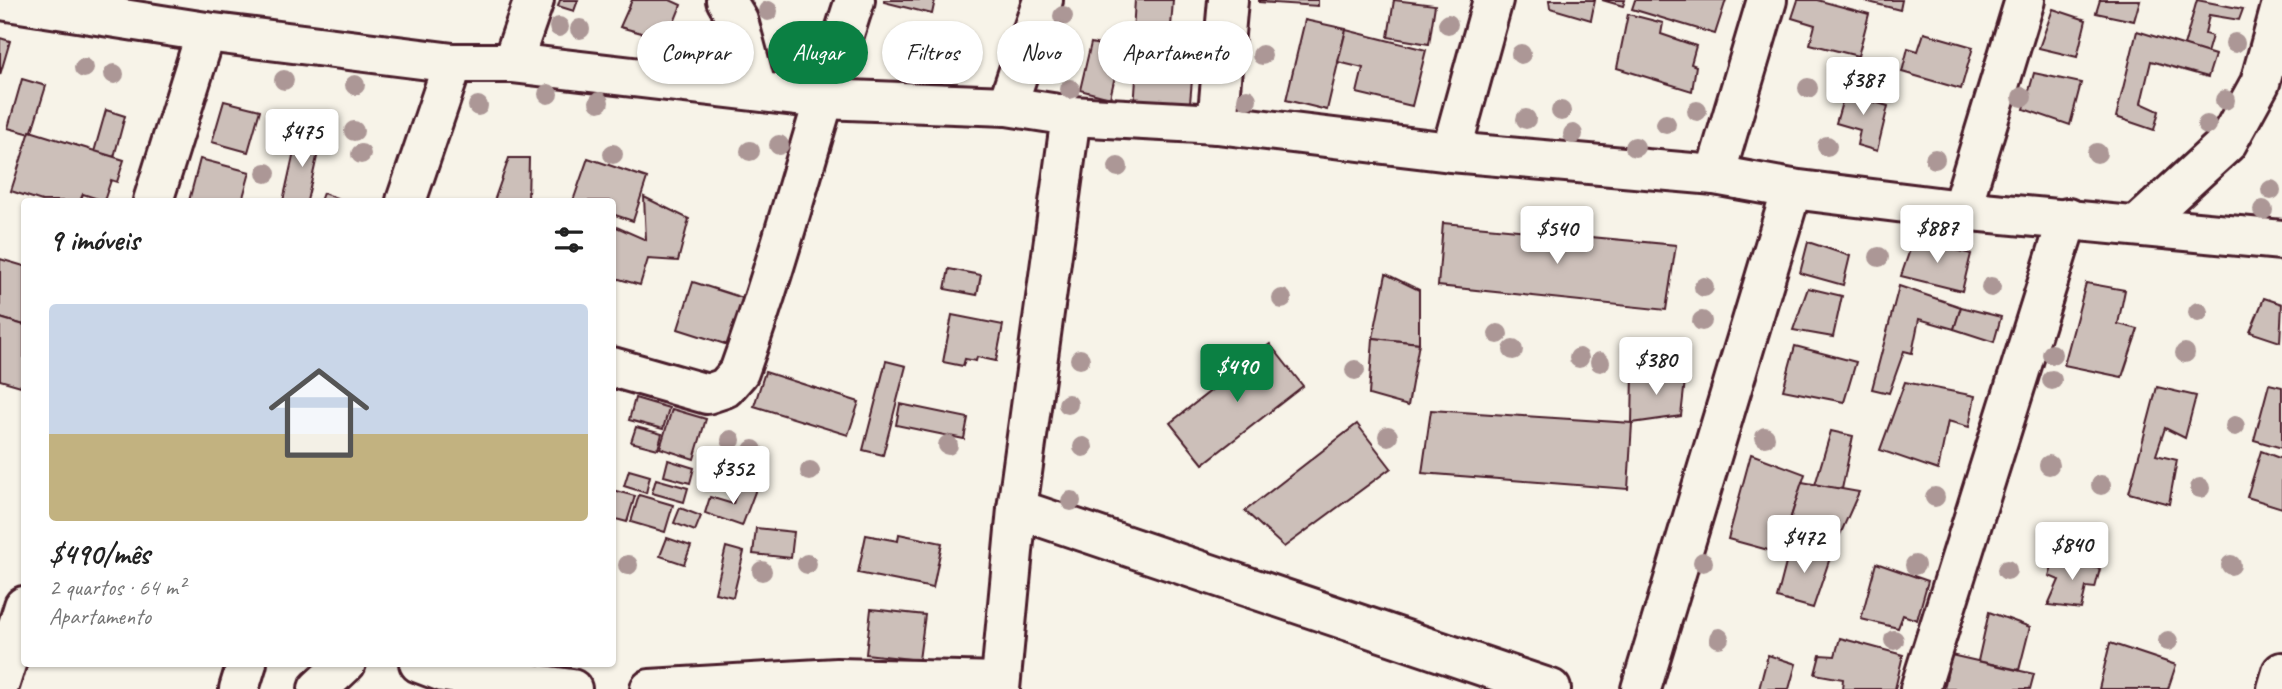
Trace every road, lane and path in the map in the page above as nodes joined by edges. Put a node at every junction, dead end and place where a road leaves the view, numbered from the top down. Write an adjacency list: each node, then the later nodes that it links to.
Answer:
1 (1, 0): 11 (street)
2 (534, 0): 14 (street)
3 (726, 0): 15 (street)
4 (855, 0): 16 (street)
5 (1043, 0): 17 (street)
6 (1228, 0): 19 (street)
7 (1493, 0): 20 (street)
8 (1767, 0): 21 (street)
9 (2025, 0): 25 (street)
10 (2282, 3): 27 (street)
11 (154, 12): 12 (street)
12 (206, 32): 13 (street); 23 (street)
13 (453, 63): 14 (street); 24 (street)
14 (512, 63): 15 (street)
15 (757, 91): 16 (street)
16 (822, 99): 17 (street); 29 (street)
17 (1007, 106): 18 (street)
18 (1071, 116): 19 (street); 30 (street)
19 (1217, 124): 20 (street)
20 (1451, 152): 21 (street)
21 (1715, 175): 22 (street)
22 (1792, 189): 25 (street); 45 (street)
23 (154, 198)
24 (407, 198)
25 (1961, 210): 26 (street)
26 (2068, 219): 27 (street); 46 (street)
27 (2137, 225): 28 (street)
28 (2282, 240)
29 (616, 370)
30 (1017, 509): 39 (street); 44 (street)
31 (21, 616): 37 (street)
32 (246, 667): 40 (street)
33 (342, 667): 41 (street)
34 (430, 667): 35 (street)
35 (523, 673): 42 (street)
36 (2282, 673): 47 (street)
37 (0, 683)
38 (835, 683): 39 (street); 43 (street)
39 (1000, 685)
40 (239, 689)
41 (318, 689)
42 (572, 689)
43 (650, 689)
44 (1551, 689)
45 (1641, 689)
46 (1920, 689)
47 (2277, 689)

